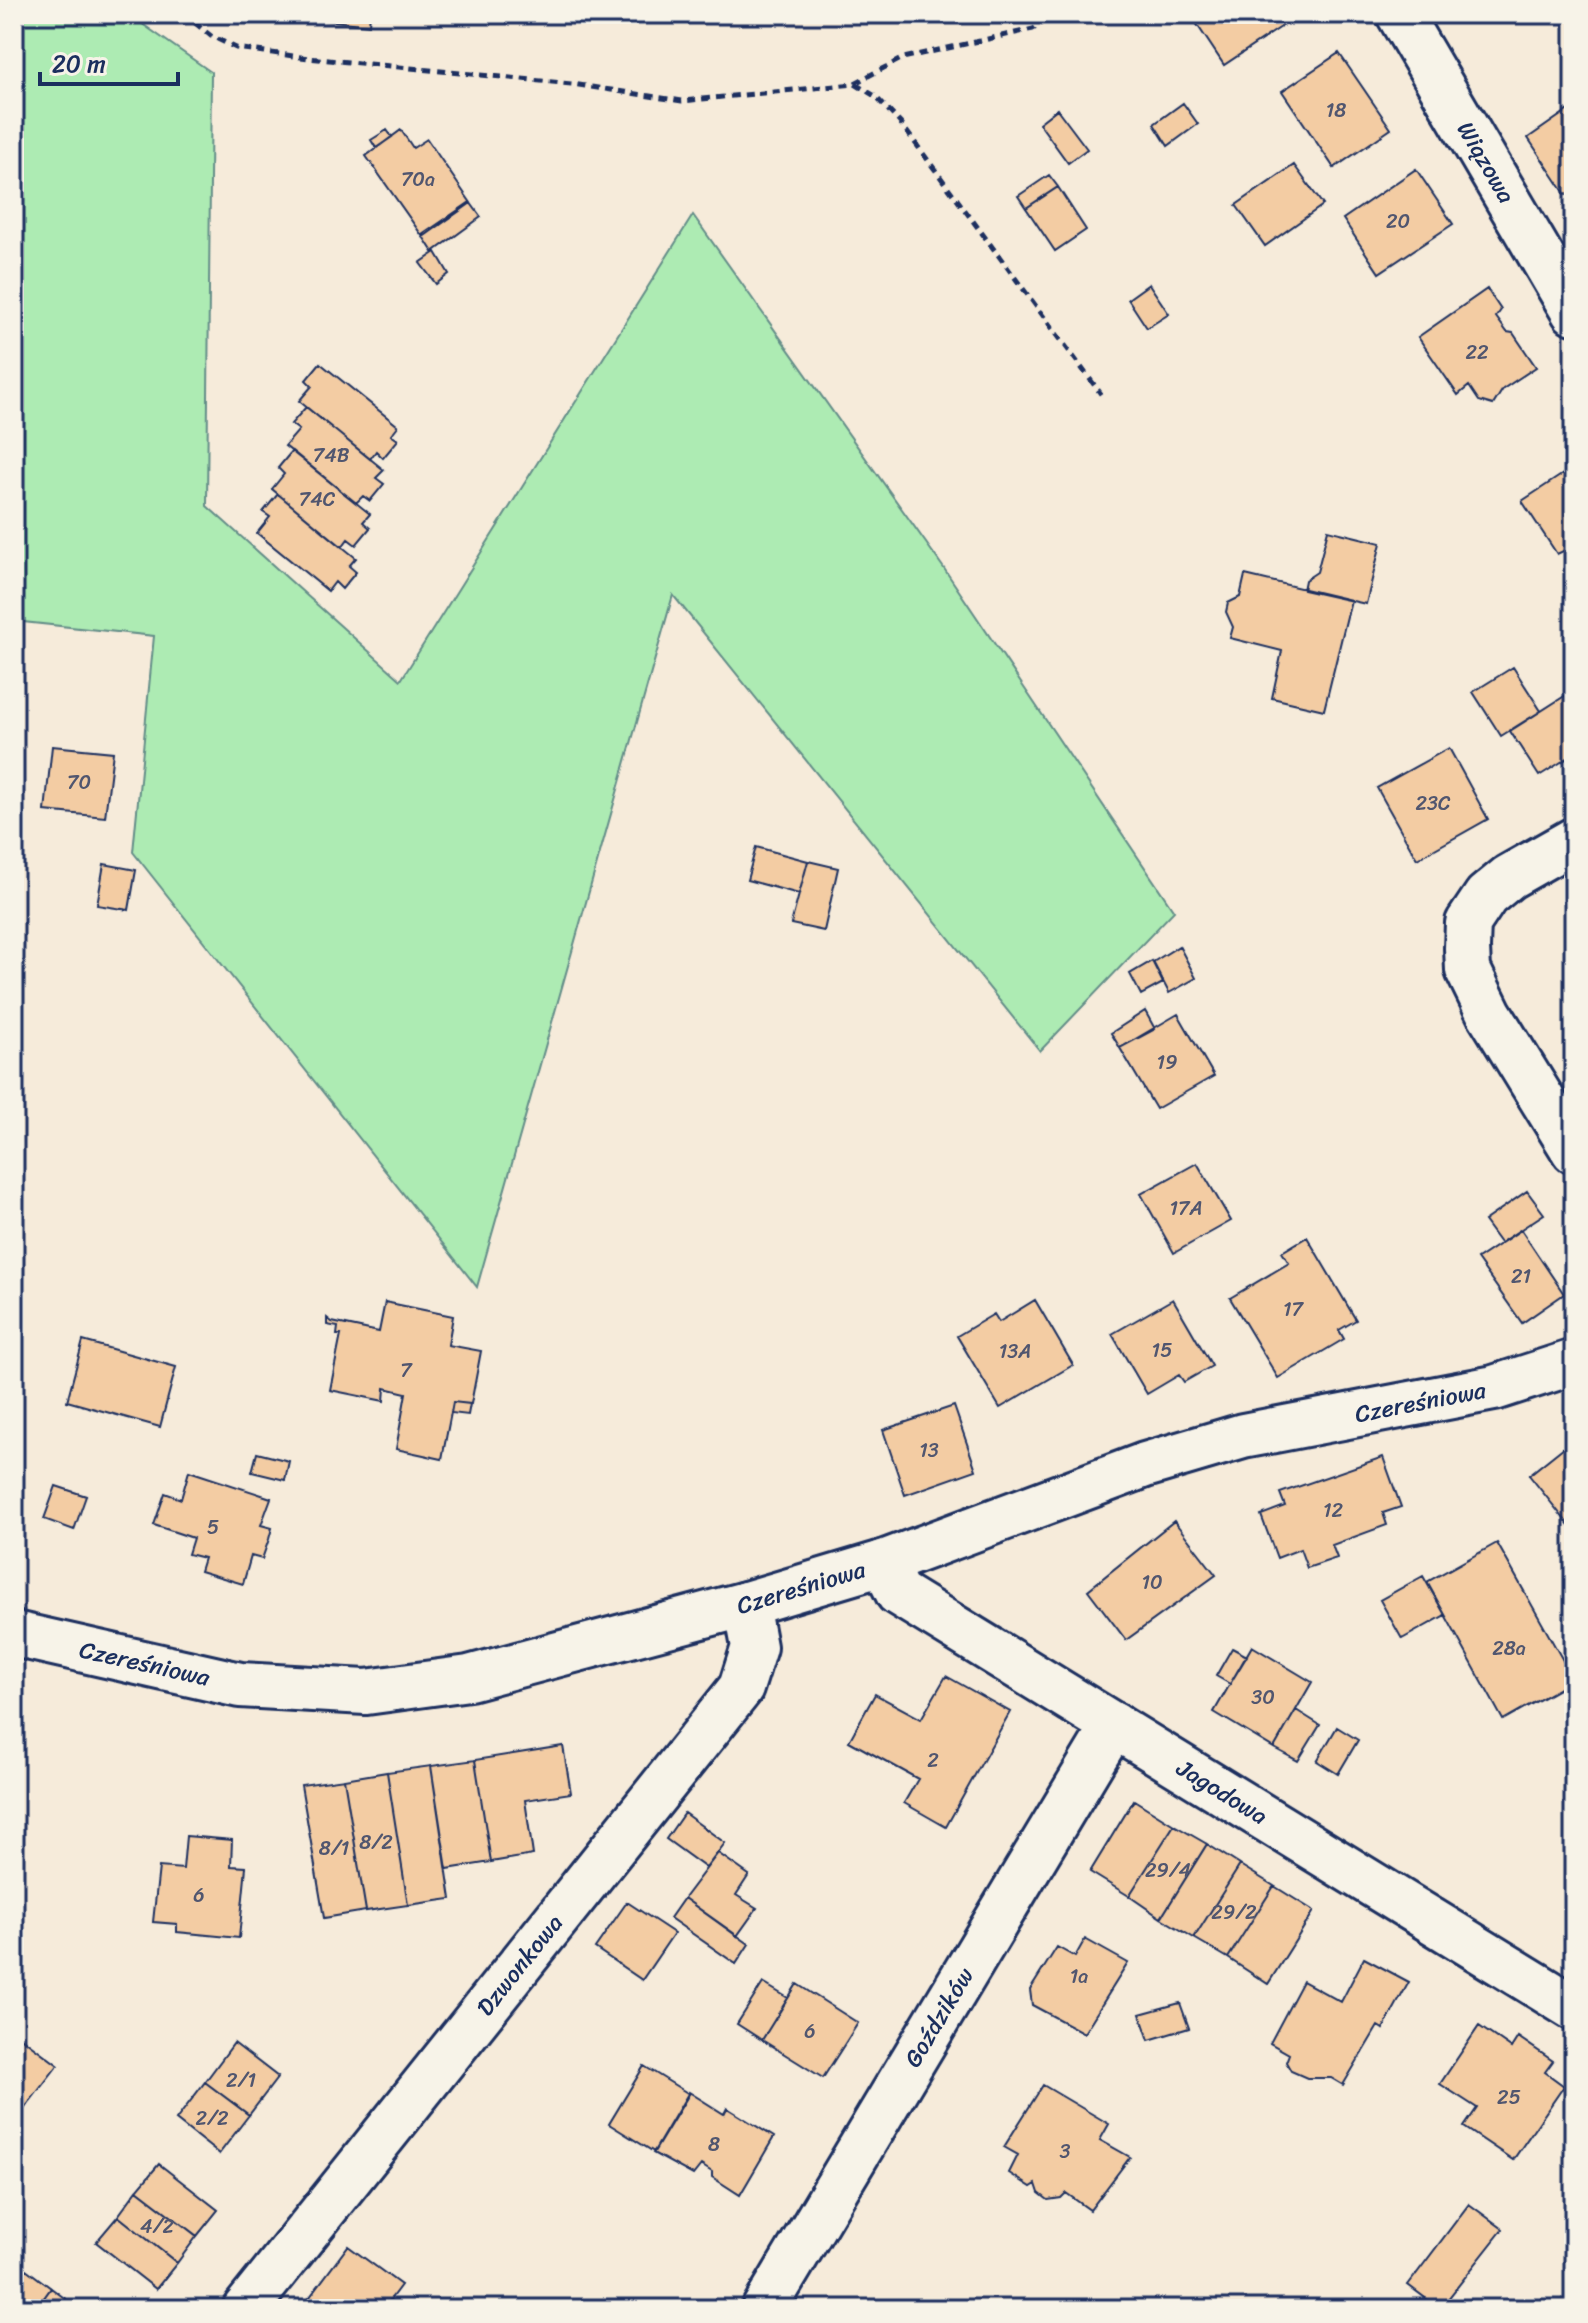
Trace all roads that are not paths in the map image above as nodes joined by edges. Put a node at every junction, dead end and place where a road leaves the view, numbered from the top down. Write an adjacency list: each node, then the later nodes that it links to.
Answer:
1 (1399, 14): 2 (street, Wiązowa)
2 (1574, 312)
3 (1574, 840): 4 (street)
4 (1574, 1151)
5 (1574, 1362): 6 (street, Czereśniowa)
6 (883, 1563): 7 (street, Czereśniowa); 9 (street, Jagodowa)
7 (746, 1604): 8 (street, Czereśniowa); 11 (street, Dzwonkowa)
8 (14, 1634)
9 (1114, 1725): 10 (street, Jagodowa); 12 (street, Goździków)
10 (1574, 2008)
11 (245, 2309)
12 (764, 2309)

